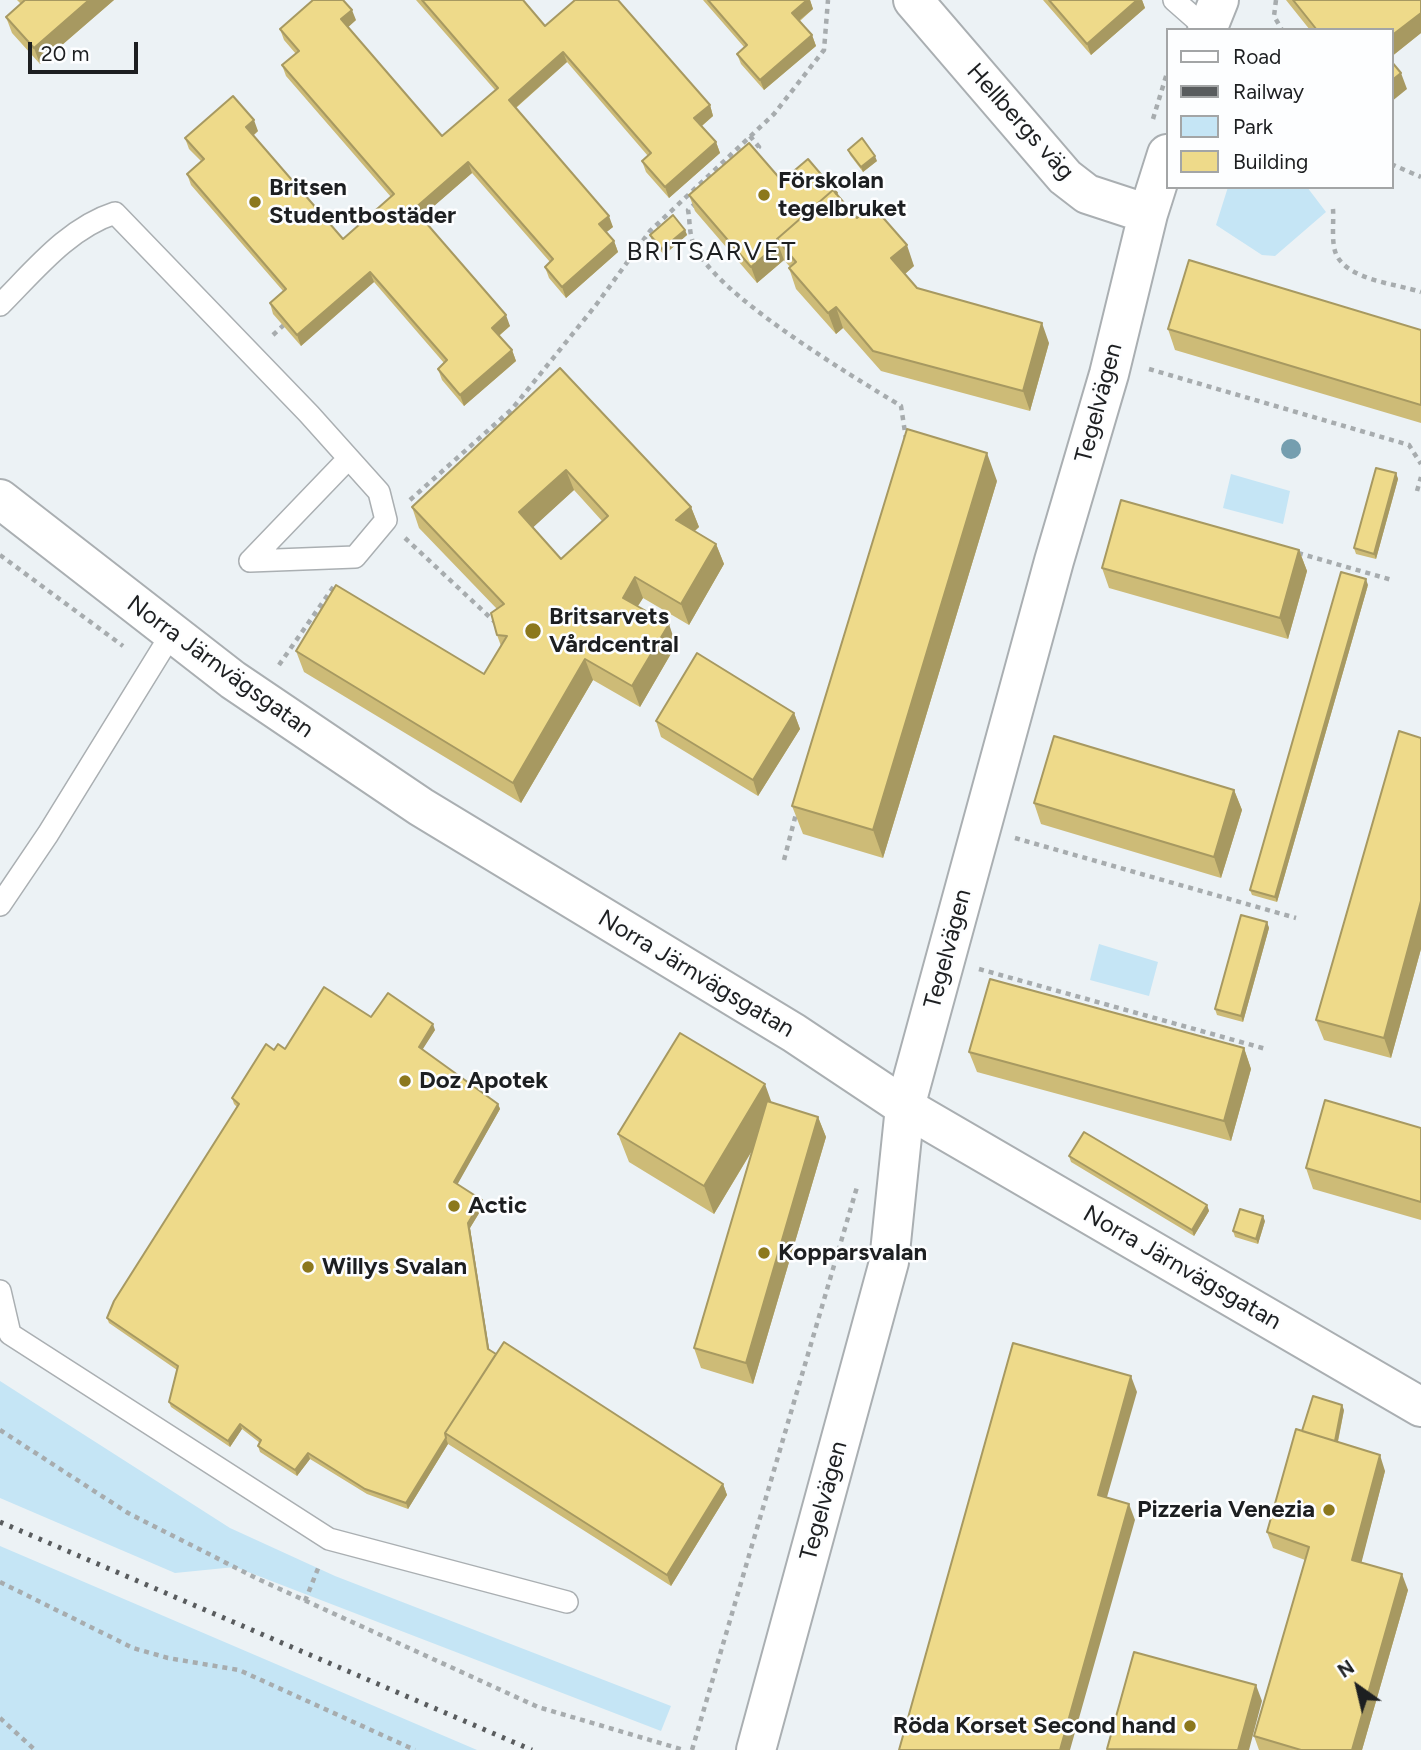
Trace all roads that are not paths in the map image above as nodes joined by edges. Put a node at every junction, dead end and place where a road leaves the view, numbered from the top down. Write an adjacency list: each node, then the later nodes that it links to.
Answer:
1 (913, 0): 7 (street, Hellbergs väg)
2 (1174, 0): 4 (lane)
3 (1219, 0): 5 (street)
4 (1206, 28)
5 (1207, 28)
6 (1166, 157): 7 (street, Tegelvägen)
7 (1148, 214): 13 (street, Tegelvägen)
8 (0, 305): 9 (lane)
9 (348, 459): 9 (lane)
10 (0, 499): 11 (street, Norra Järnvägsgatan)
11 (162, 649): 12 (lane); 13 (street, Norra Järnvägsgatan)
12 (0, 905)
13 (905, 1107): 15 (street, Norra Järnvägsgatan); 17 (street, Tegelvägen)
14 (0, 1291): 16 (lane)
15 (1421, 1407)
16 (568, 1602)
17 (757, 1750)

